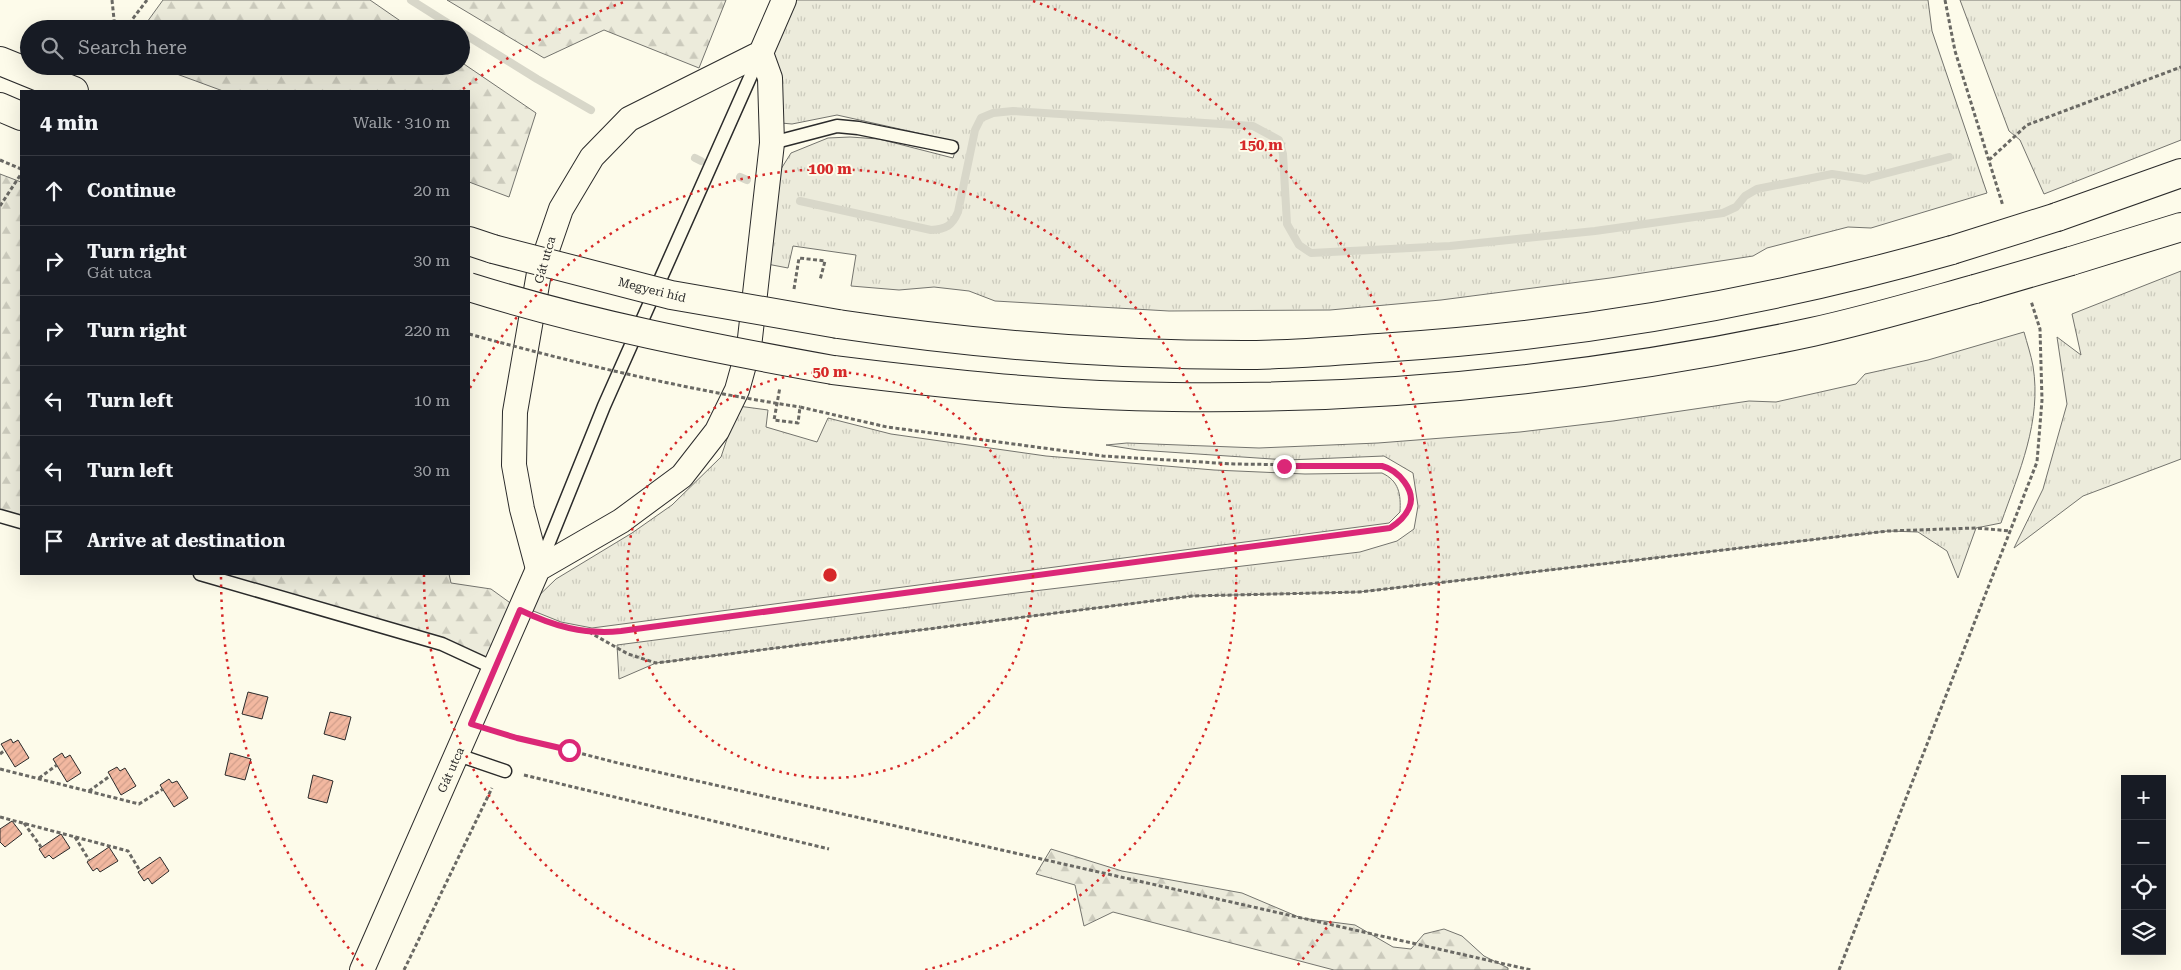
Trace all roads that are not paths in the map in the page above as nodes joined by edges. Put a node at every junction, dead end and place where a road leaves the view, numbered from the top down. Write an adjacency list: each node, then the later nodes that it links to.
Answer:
1 (784, 0): 2 (street)
2 (761, 53): 9 (street); 17 (lane); 17 (street, Gát utca)
3 (0, 61): 4 (highway)
4 (20, 69)
5 (35, 75): 6 (highway)
6 (72, 90)
7 (0, 107): 8 (highway)
8 (20, 116)
9 (772, 143): 10 (lane); 17 (street)
10 (952, 147)
11 (2181, 173): 13 (highway, Megyeri híd, bridge)
12 (2181, 227): 14 (highway, bridge)
13 (470, 241)
14 (470, 287)
15 (0, 516): 16 (lane)
16 (20, 522)
17 (538, 569): 19 (street, Gát utca)
18 (203, 575): 19 (lane)
19 (494, 668): 20 (street, Gát utca)
20 (458, 754): 21 (lane); 22 (street, Gát utca)
21 (505, 771)
22 (362, 970)

